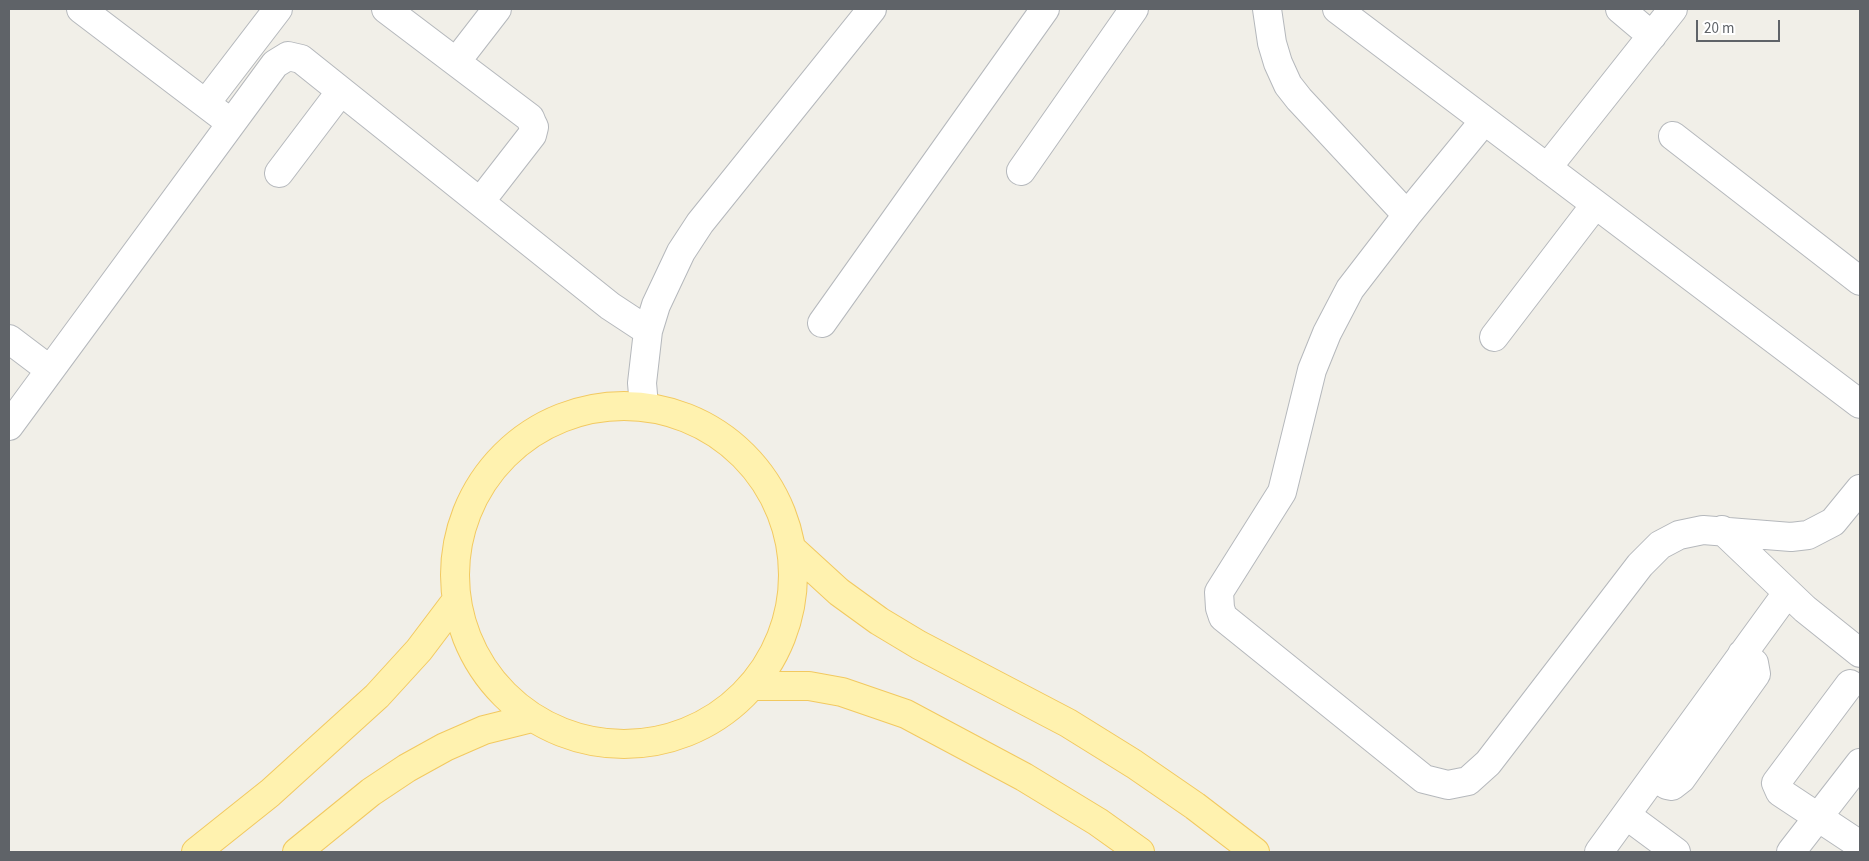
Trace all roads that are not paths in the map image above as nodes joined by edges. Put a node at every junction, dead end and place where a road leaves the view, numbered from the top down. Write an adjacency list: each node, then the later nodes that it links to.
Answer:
1 (81, 9): 15 (lane)
2 (278, 9): 15 (lane)
3 (386, 9): 13 (lane)
4 (496, 9): 13 (lane)
5 (872, 9): 27 (lane)
6 (1045, 9): 26 (lane)
7 (1134, 9): 20 (lane)
8 (1267, 9): 24 (lane)
9 (1337, 9): 16 (lane)
10 (1620, 9): 12 (lane)
11 (1673, 9): 12 (lane)
12 (1652, 36): 19 (lane)
13 (456, 62): 22 (lane)
14 (341, 91): 17 (lane); 21 (lane); 22 (lane)
15 (206, 103): 17 (lane)
16 (1484, 121): 19 (lane); 24 (lane)
17 (231, 123): 30 (lane)
18 (1673, 136): 25 (lane)
19 (1547, 168): 23 (lane)
20 (1021, 171)
21 (279, 173)
22 (480, 202): 27 (lane)
23 (1595, 205): 28 (lane); 31 (lane)
24 (1407, 215): 35 (lane)
25 (1860, 281)
26 (822, 323)
27 (648, 331): 32 (lane)
28 (1494, 337)
29 (9, 339): 30 (lane)
30 (50, 370): 33 (lane)
31 (1860, 404)
32 (644, 406): 36 (main road); 38 (main road)
33 (9, 426)
34 (1860, 489): 35 (lane)
35 (1722, 530): 37 (lane)
36 (792, 549): 41 (main road); 50 (main road)
37 (1787, 592): 39 (lane); 44 (lane)
38 (456, 601): 42 (main road); 47 (main road)
39 (1860, 653)
40 (1850, 684): 45 (lane)
41 (752, 686): 42 (main road); 49 (main road)
42 (532, 718): 48 (main road)
43 (1860, 763): 45 (lane)
44 (1626, 815): 51 (lane); 52 (lane)
45 (1818, 817): 46 (lane); 53 (lane)
46 (1860, 844)
47 (196, 852)
48 (296, 852)
49 (1140, 852)
50 (1255, 852)
51 (1599, 852)
52 (1676, 852)
53 (1791, 852)

